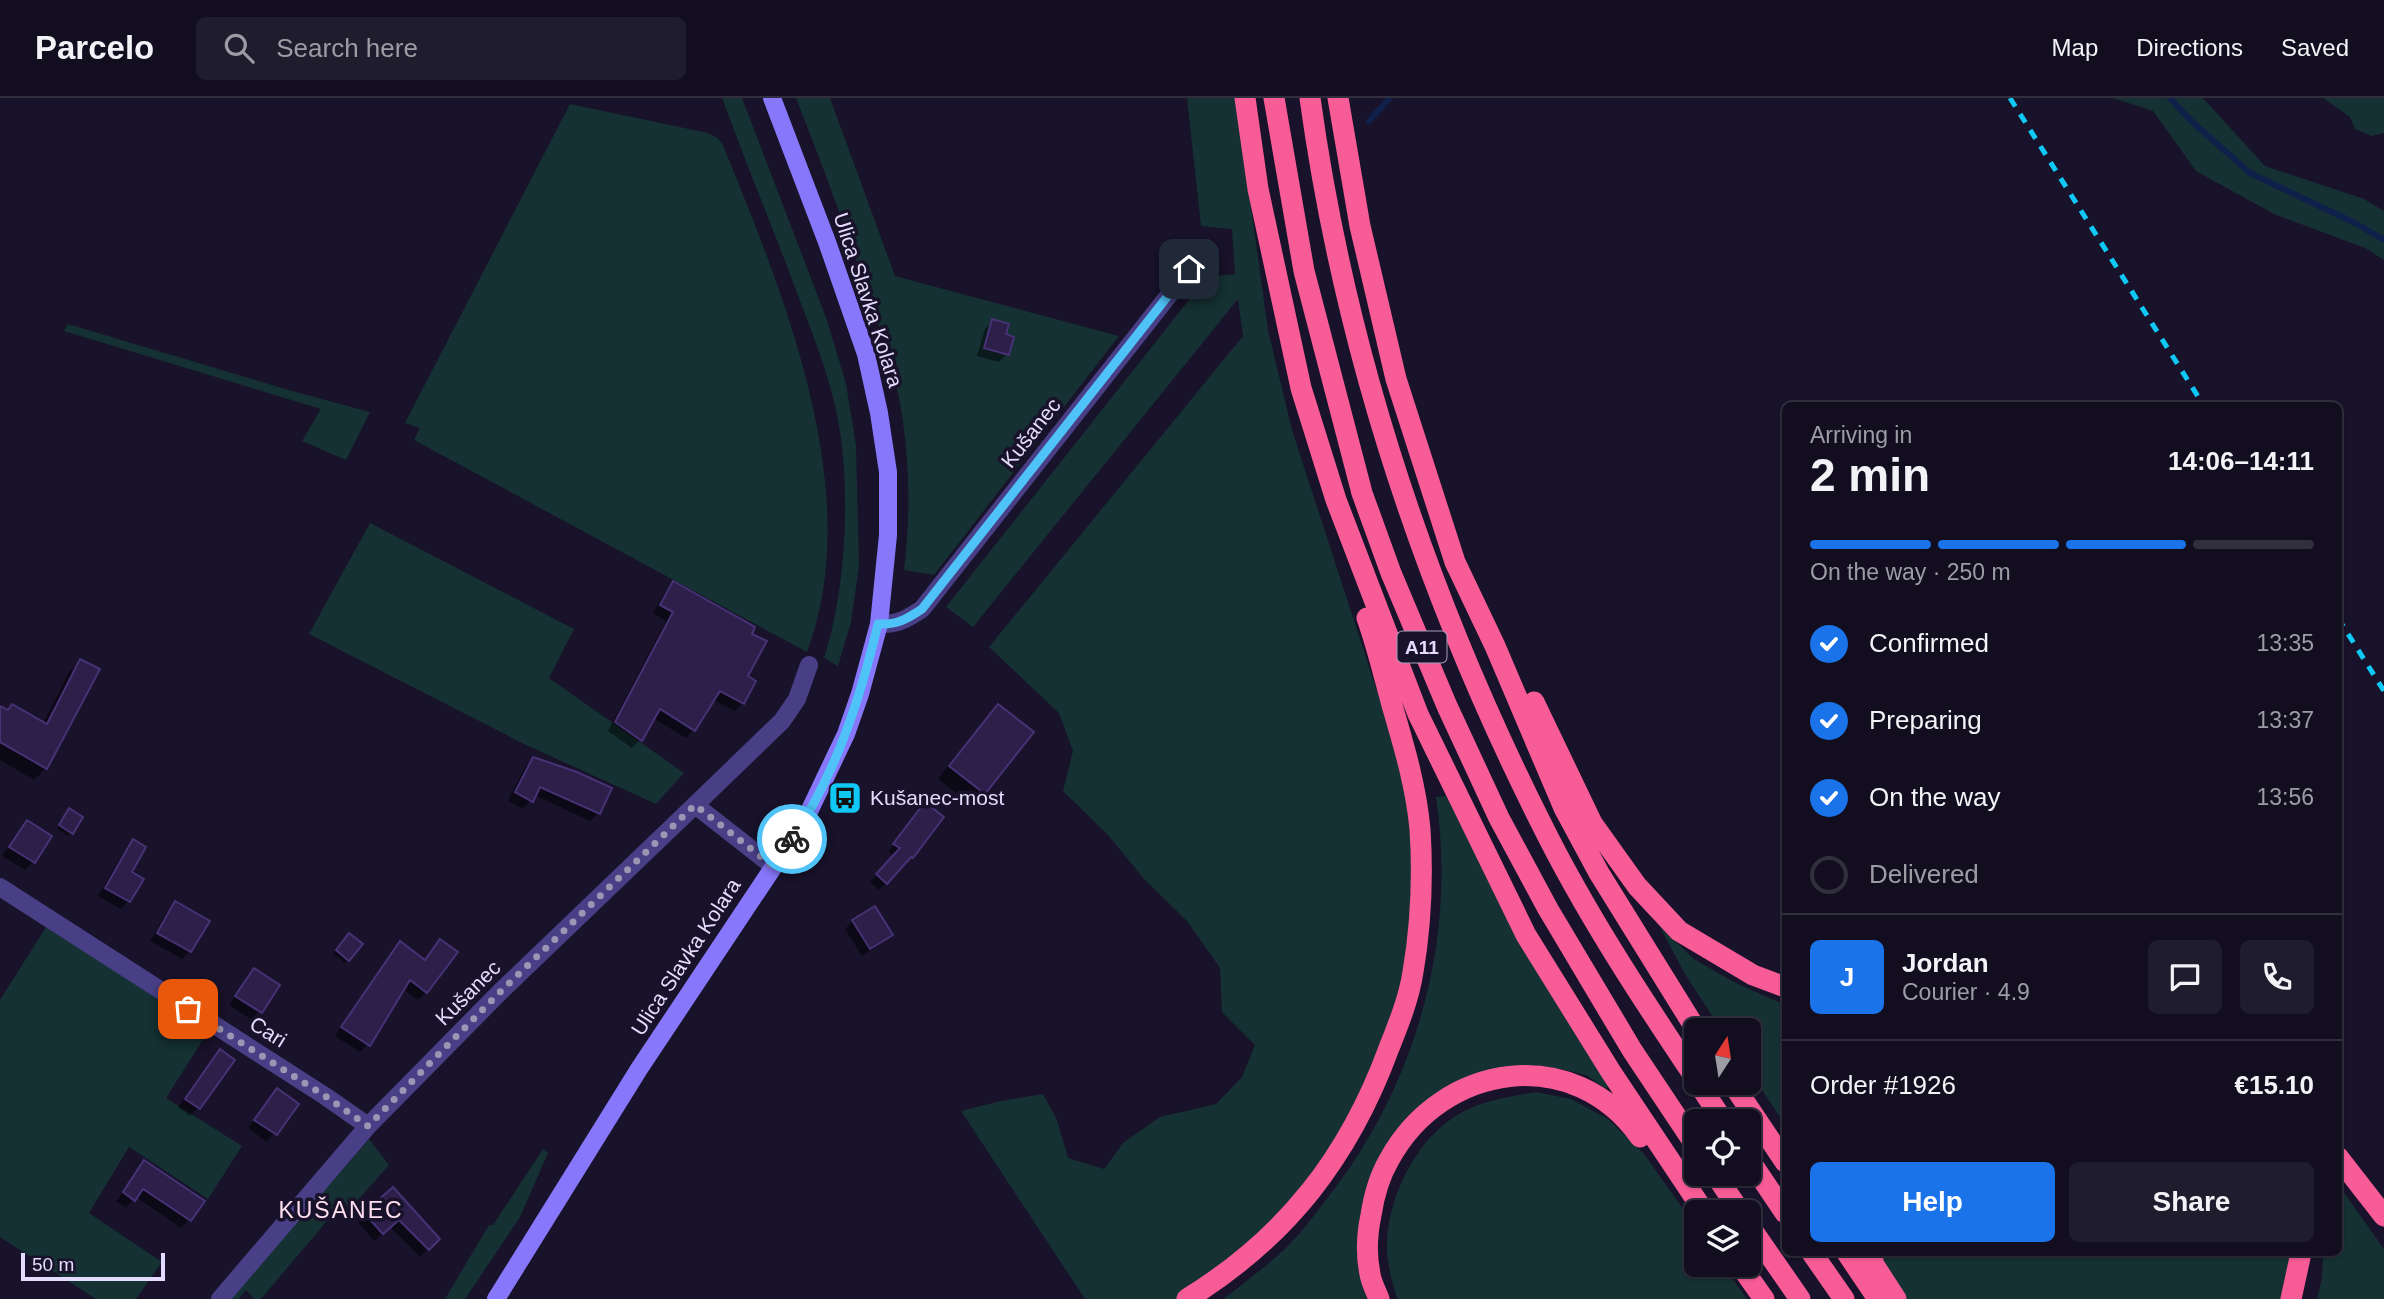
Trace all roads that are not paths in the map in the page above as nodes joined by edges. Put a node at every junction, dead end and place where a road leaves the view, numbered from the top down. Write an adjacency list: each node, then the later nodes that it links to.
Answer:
1 (772, 98): 8 (main road, Ulica Slavka Kolara)
2 (1245, 98): 7 (highway)
3 (1274, 98): 19 (highway, A11)
4 (1310, 98): 16 (highway, A11)
5 (1338, 98): 9 (highway)
6 (1206, 248): 8 (street, Kušanec)
7 (1336, 500): 24 (highway); 35 (highway)
8 (878, 624): 12 (main road, Ulica Slavka Kolara)
9 (1495, 646): 14 (highway); 15 (highway)
10 (809, 665): 11 (street, Kušanec)
11 (695, 805): 12 (street); 18 (street, Kušanec)
12 (773, 866): 34 (main road, Ulica Slavka Kolara)
13 (0, 887): 18 (street, Cari)
14 (1782, 987)
15 (1689, 1018)
16 (1684, 1060)
17 (1741, 1096): 20 (highway)
18 (368, 1126): 33 (street, Kušanec)
19 (1684, 1128)
20 (1782, 1158)
21 (2342, 1162): 26 (highway)
22 (1761, 1177): 25 (highway)
23 (1685, 1200): 36 (highway)
24 (1696, 1200)
25 (1782, 1209)
26 (2384, 1216)
27 (1761, 1243): 38 (highway)
28 (1814, 1256): 39 (highway)
29 (1849, 1256): 40 (highway)
30 (1872, 1256): 41 (highway)
31 (2300, 1256): 42 (highway)
32 (1748, 1277): 37 (highway)
33 (220, 1299)
34 (496, 1299)
35 (1187, 1299)
36 (1379, 1299)
37 (1764, 1299)
38 (1800, 1299)
39 (1844, 1299)
40 (1878, 1299)
41 (1896, 1299)
42 (2291, 1299)

